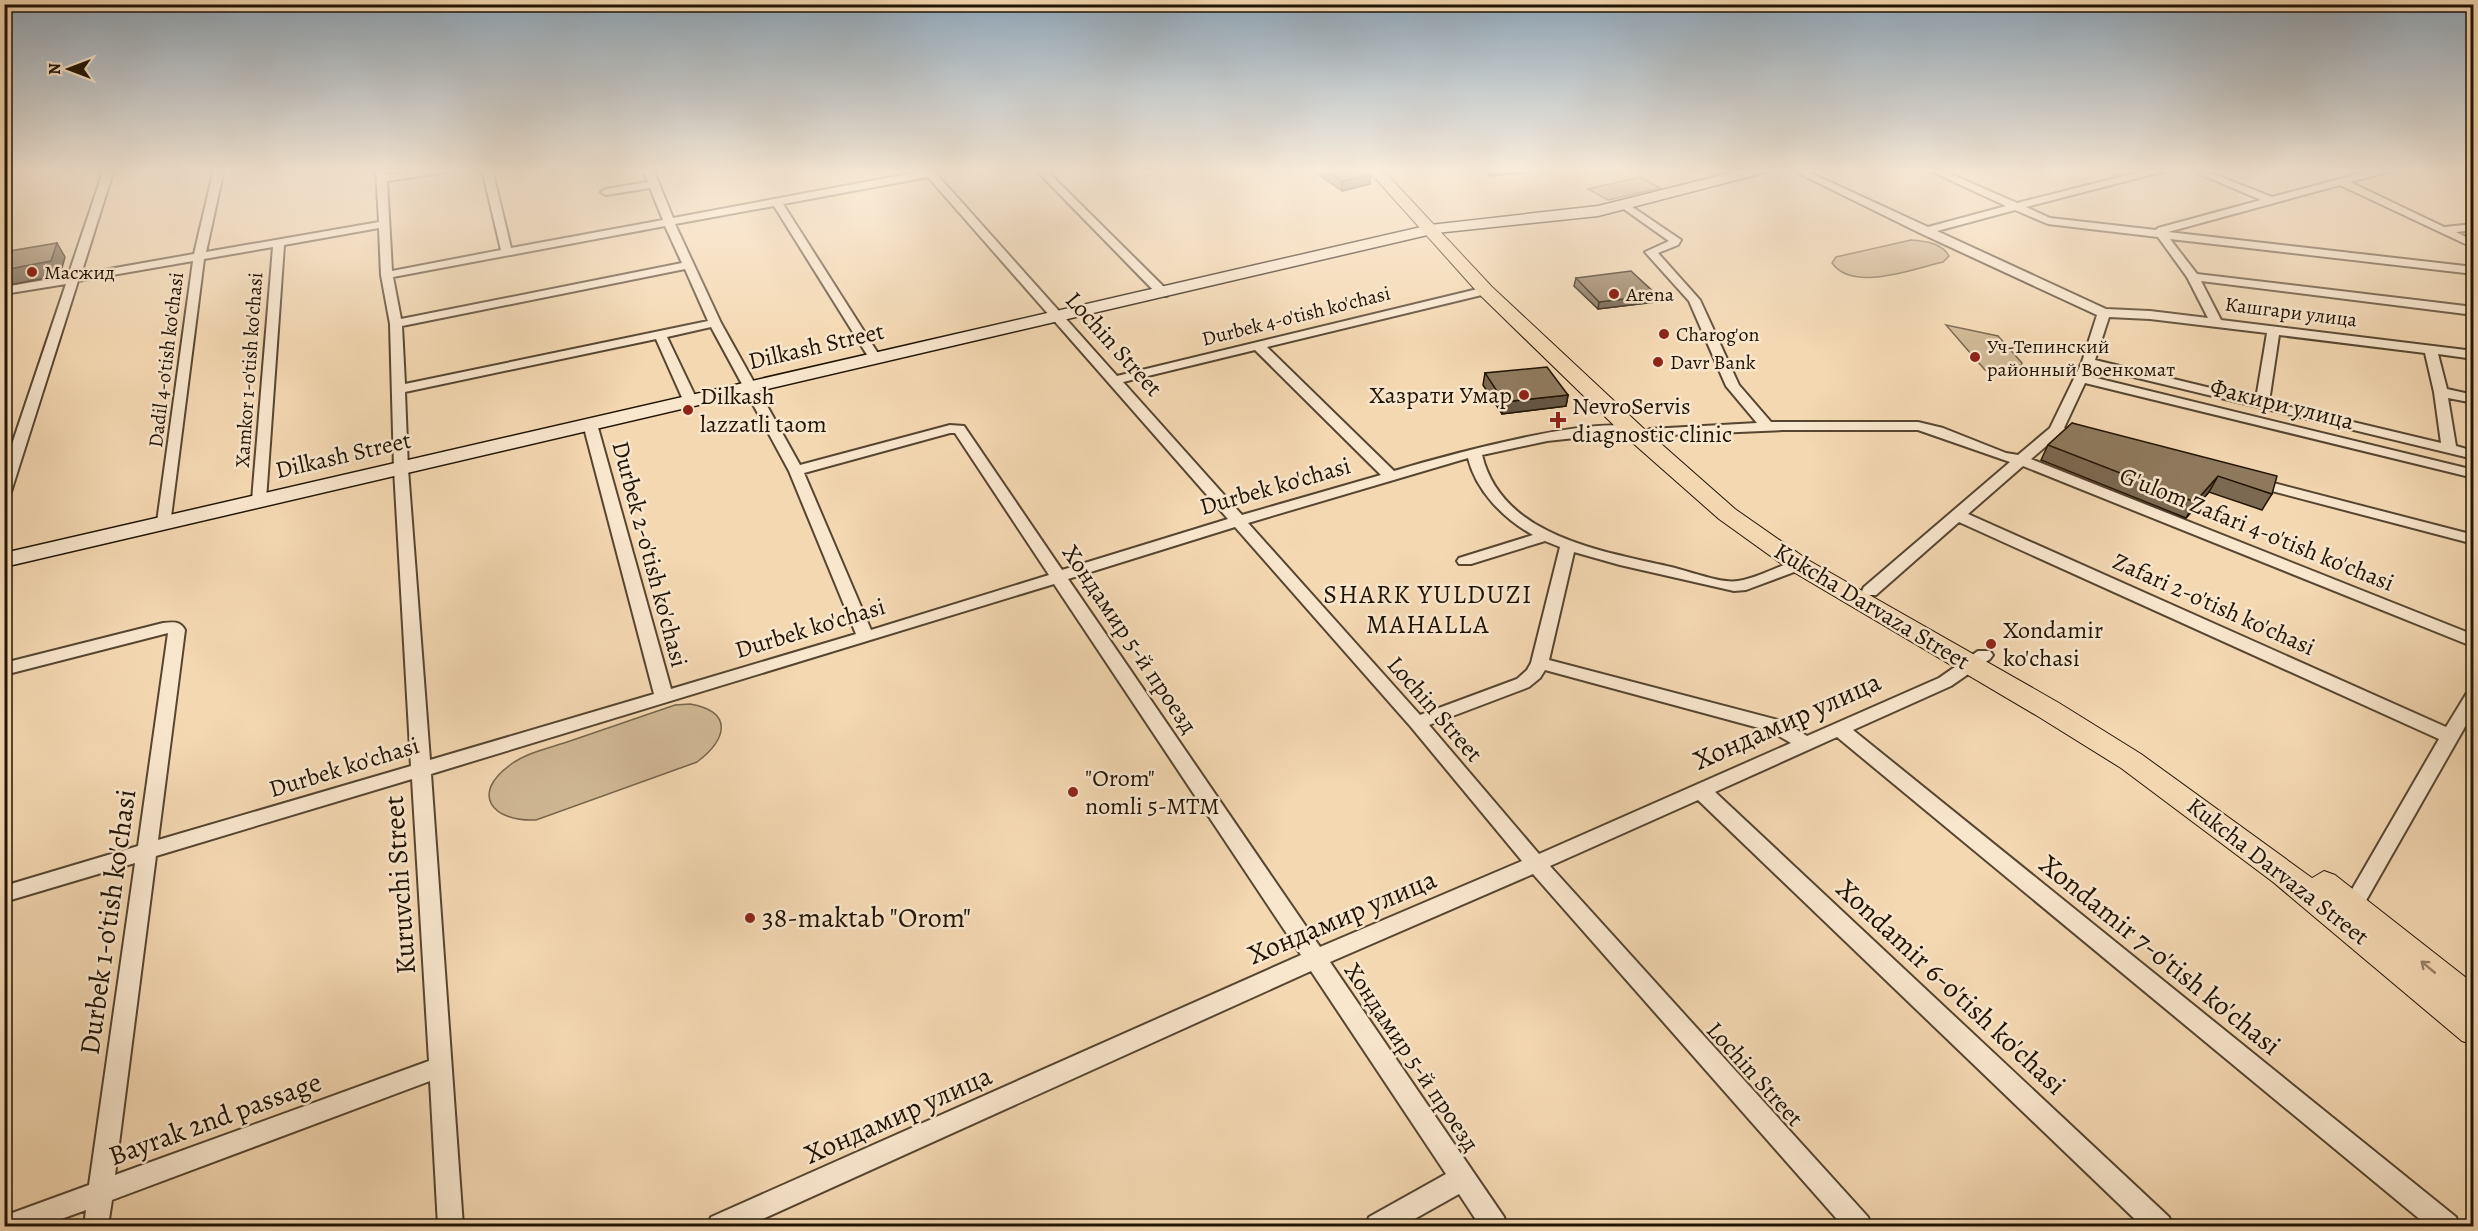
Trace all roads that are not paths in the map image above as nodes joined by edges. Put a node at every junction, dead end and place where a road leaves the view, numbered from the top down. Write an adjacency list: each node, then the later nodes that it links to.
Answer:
1 (91, 226): 33 (street)
2 (206, 226): 28 (street, Dadil 4-o'tish ko'chasi)
3 (370, 226): 25 (street)
4 (383, 226): 31 (street, Kuruvchi Street)
5 (501, 226): 27 (street)
6 (646, 226): 27 (street)
7 (671, 226): 29 (street)
8 (792, 226): 48 (street)
9 (978, 226): 39 (street, Lochin Street)
10 (1097, 226): 36 (street)
11 (1431, 226): 21 (main road, Kukcha Darvaza Street)
12 (1432, 226): 21 (main road, Kukcha Darvaza Street)
13 (1457, 226): 21 (street, Dilkash Street)
14 (1656, 226): 59 (street)
15 (1915, 226): 22 (street)
16 (1941, 226): 22 (street)
17 (2095, 226): 24 (street)
18 (2175, 226): 24 (street)
19 (2434, 226): 23 (street)
20 (2474, 227): 23 (street)
21 (1434, 229): 34 (main road, Kukcha Darvaza Street); 36 (street, Dilkash Street)
22 (1924, 231): 38 (street)
23 (2443, 231): 26 (street)
24 (2161, 234): 30 (street); 32 (street)
25 (279, 243): 28 (street); 73 (street, Xamkor 1-o'tish ko'chasi)
26 (2474, 245)
27 (507, 253): 31 (street)
28 (199, 257): 33 (street); 76 (street, Dadil 4-o'tish ko'chasi)
29 (689, 265): 40 (street); 42 (street)
30 (2474, 271)
31 (387, 275): 42 (street, Kuruvchi Street)
32 (2193, 277): 37 (street); 41 (street)
33 (73, 279): 35 (street); 72 (street)
34 (1491, 290): 45 (street, Durbek 4-o'tish ko'chasi); 61 (main road, Kukcha Darvaza Street)
35 (4, 291)
36 (1163, 292): 39 (street, Dilkash Street)
37 (2474, 311)
38 (2103, 313): 41 (street, Кашгари улица); 49 (street)
39 (1057, 316): 48 (street, Dilkash Street); 51 (street, Lochin Street)
40 (715, 323): 44 (street); 52 (street)
41 (2216, 323): 43 (street, Кашгари улица)
42 (396, 324): 53 (street, Kuruvchi Street)
43 (2274, 330): 46 (street, Кашгари улица); 57 (street)
44 (660, 334): 53 (street); 56 (street)
45 (1258, 346): 51 (street, Durbek 4-o'tish ko'chasi); 70 (street)
46 (2431, 350): 47 (street, Кашгари улица); 54 (street)
47 (2474, 355)
48 (875, 358): 52 (street, Dilkash Street)
49 (2088, 362): 50 (street); 57 (street, Факири улица)
50 (2080, 378): 60 (street); 69 (street, Факири улица)
51 (1116, 380): 75 (street, Lochin Street)
52 (752, 387): 56 (street, Dilkash Street); 68 (street)
53 (400, 389): 67 (street, Kuruvchi Street)
54 (2441, 392): 55 (street); 63 (street)
55 (2474, 399)
56 (691, 402): 58 (street, Dilkash Street)
57 (2262, 405): 63 (street, Факири улица)
58 (590, 424): 67 (street, Dilkash Street); 91 (street, Durbek 2-o'tish ko'chasi)
59 (1768, 427): 61 (street, Durbek ko'chasi); 66 (street, G'ulom Zafari 4-o'tish ko'chasi)
60 (2056, 430): 62 (street); 66 (street)
61 (1642, 432): 64 (street, Durbek ko'chasi); 82 (main road, Kukcha Darvaza Street); 84 (main road, Kukcha Darvaza Street)
62 (2103, 442)
63 (2449, 449): 65 (street, Факири улица)
64 (1474, 452): 70 (street, Durbek ko'chasi); 77 (street)
65 (2474, 455)
66 (2022, 460): 74 (street); 86 (street, G'ulom Zafari 4-o'tish ko'chasi)
67 (401, 469): 73 (street, Dilkash Street); 96 (street, Kuruvchi Street)
68 (796, 471): 83 (street, Хондамир 5-й проезд); 85 (street)
69 (2474, 474)
70 (1392, 477): 75 (street, Durbek ko'chasi)
71 (2242, 479): 78 (street)
72 (4, 492)
73 (259, 500): 76 (street, Dilkash Street)
74 (1959, 516): 84 (street); 94 (street, Zafari 2-o'tish ko'chasi)
75 (1238, 521): 83 (street, Durbek ko'chasi); 92 (street, Lochin Street)
76 (165, 522): 80 (street, Dilkash Street)
77 (1545, 536): 79 (street); 81 (street)
78 (2474, 540)
79 (1568, 544): 82 (street); 88 (street)
80 (4, 560)
81 (1465, 561)
82 (1799, 565): 87 (main road, Kukcha Darvaza Street)
83 (1057, 577): 85 (street, Durbek ko'chasi); 102 (street, Хондамир 5-й проезд)
84 (1870, 591): 87 (main road, Kukcha Darvaza Street)
85 (866, 637): 91 (street, Durbek ko'chasi)
86 (2474, 642)
87 (1978, 660): 93 (street, Хондамир улица); 101 (main road, Kukcha Darvaza Street); 104 (main road, Kukcha Darvaza Street)
88 (1540, 663): 92 (street); 95 (street)
89 (4, 669): 98 (street, Durbek 1-o'tish ko'chasi)
90 (2474, 695): 94 (street)
91 (664, 697): 96 (street, Durbek ko'chasi)
92 (1417, 723): 99 (street, Lochin Street)
93 (1838, 728): 95 (street, Хондамир улица); 116 (street, Xondamir 7-o'tish ko'chasi)
94 (2449, 736): 101 (street)
95 (1805, 743): 97 (street, Хондамир улица)
96 (421, 768): 98 (street, Durbek ko'chasi); 105 (street, Kuruvchi Street)
97 (1701, 791): 99 (street, Хондамир улица); 115 (street, Xondamir 6-o'tish ko'chasi)
98 (145, 851): 100 (street, Durbek ko'chasi); 107 (street, Durbek 1-o'tish ko'chasi)
99 (1536, 864): 102 (street, Хондамир улица); 114 (street, Lochin Street)
100 (4, 894)
101 (2353, 905): 103 (main road, Kukcha Darvaza Street, one-way to 101)
102 (1315, 959): 106 (street, Хондамир 5-й проезд); 111 (street, Хондамир улица)
103 (2474, 1004)
104 (2474, 1030)
105 (440, 1067): 107 (street, Bayrak 2nd passage); 110 (street, Kuruvchi Street)
106 (1463, 1178): 112 (street); 113 (street, Хондамир 5-й проезд)
107 (101, 1193): 108 (street, Bayrak 2nd passage); 109 (street, Durbek 1-o'tish ko'chasi)
108 (10, 1227)
109 (96, 1227)
110 (451, 1227)
111 (720, 1227)
112 (1378, 1227)
113 (1495, 1227)
114 (1859, 1227)
115 (2160, 1227)
116 (2447, 1227)

